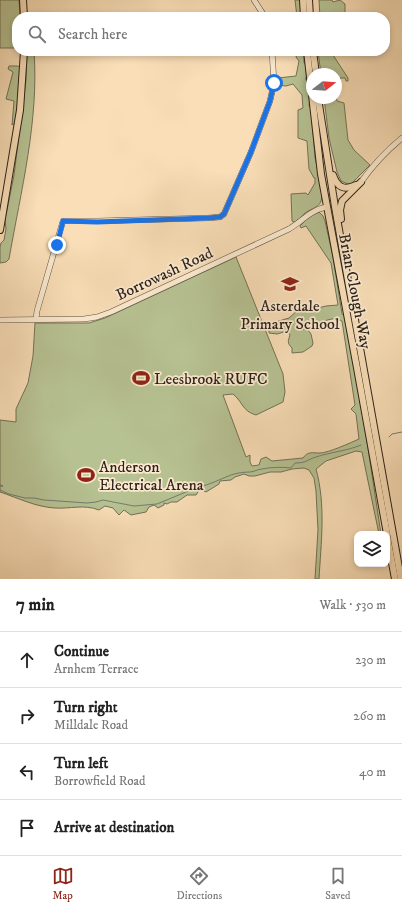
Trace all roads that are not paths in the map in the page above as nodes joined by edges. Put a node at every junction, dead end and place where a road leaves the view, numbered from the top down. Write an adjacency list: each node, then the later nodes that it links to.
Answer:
1 (23, 0): 5 (main road)
2 (254, 0): 6 (street)
3 (303, 0): 7 (main road)
4 (309, 0): 8 (main road)
5 (24, 12)
6 (262, 12)
7 (304, 12)
8 (310, 12)
9 (24, 56): 19 (main road)
10 (272, 56): 21 (street)
11 (308, 56): 18 (main road, Brian Clough Way)
12 (314, 56): 13 (main road)
13 (315, 68)
14 (319, 104): 16 (main road, Brian Clough Way)
15 (402, 138): 17 (street)
16 (327, 160): 17 (main road); 20 (main road, Brian Clough Way)
17 (359, 183): 20 (main road)
18 (326, 207): 21 (street, Borrowash Road); 23 (main road, Brian Clough Way)
19 (0, 230)
20 (345, 258): 26 (main road, Brian Clough Way)
21 (36, 319): 22 (street, Borrowash Road)
22 (0, 320)
23 (386, 531)
24 (390, 552): 25 (main road, Brian Clough Way)
25 (395, 579)
26 (401, 579)

